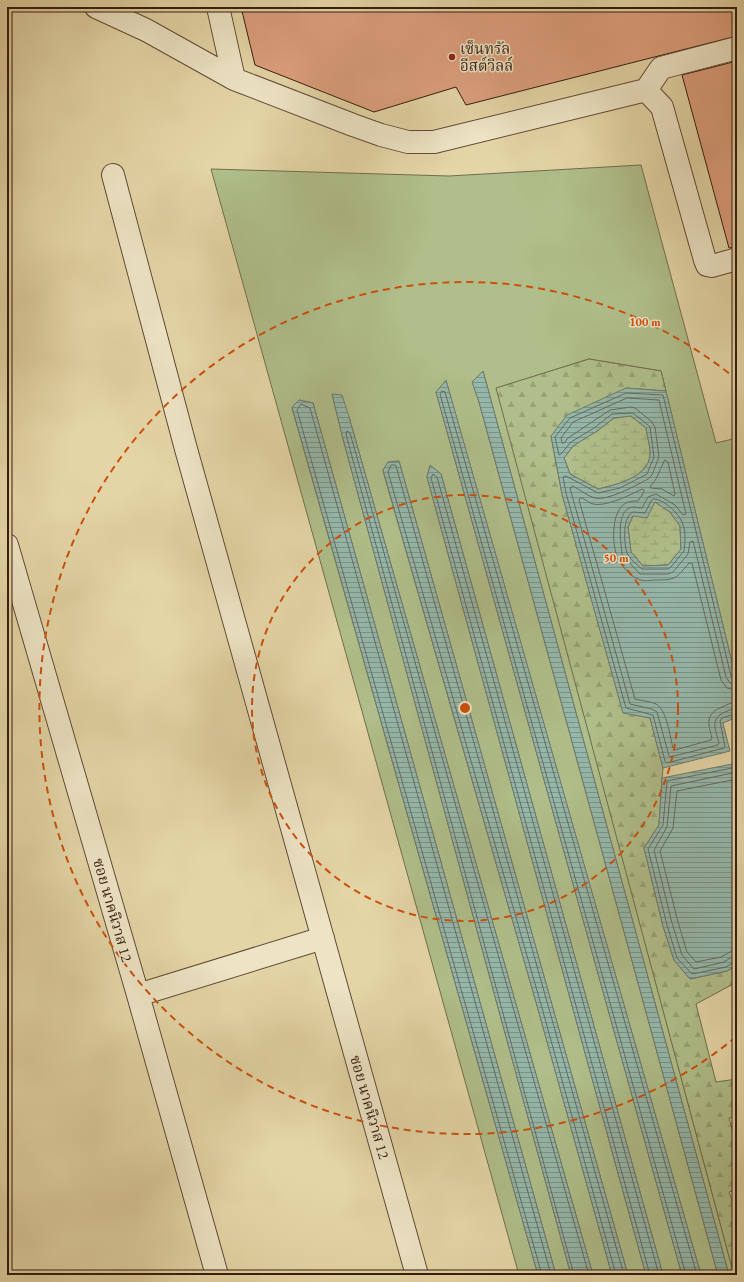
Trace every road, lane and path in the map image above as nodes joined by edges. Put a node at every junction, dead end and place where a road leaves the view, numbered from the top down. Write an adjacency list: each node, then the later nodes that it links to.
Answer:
1 (96, 7): 4 (street)
2 (218, 7): 4 (street)
3 (737, 48): 5 (street)
4 (234, 79): 5 (street)
5 (646, 90): 7 (street)
6 (113, 175): 9 (street, ซอย นาคนิวาส 12)
7 (737, 259)
8 (7, 545): 10 (street, ซอย นาคนิวาส 12)
9 (323, 938): 10 (street); 12 (street, ซอย นาคนิวาส 12)
10 (138, 995): 11 (street, ซอย นาคนิวาส 12)
11 (217, 1275)
12 (417, 1275)

